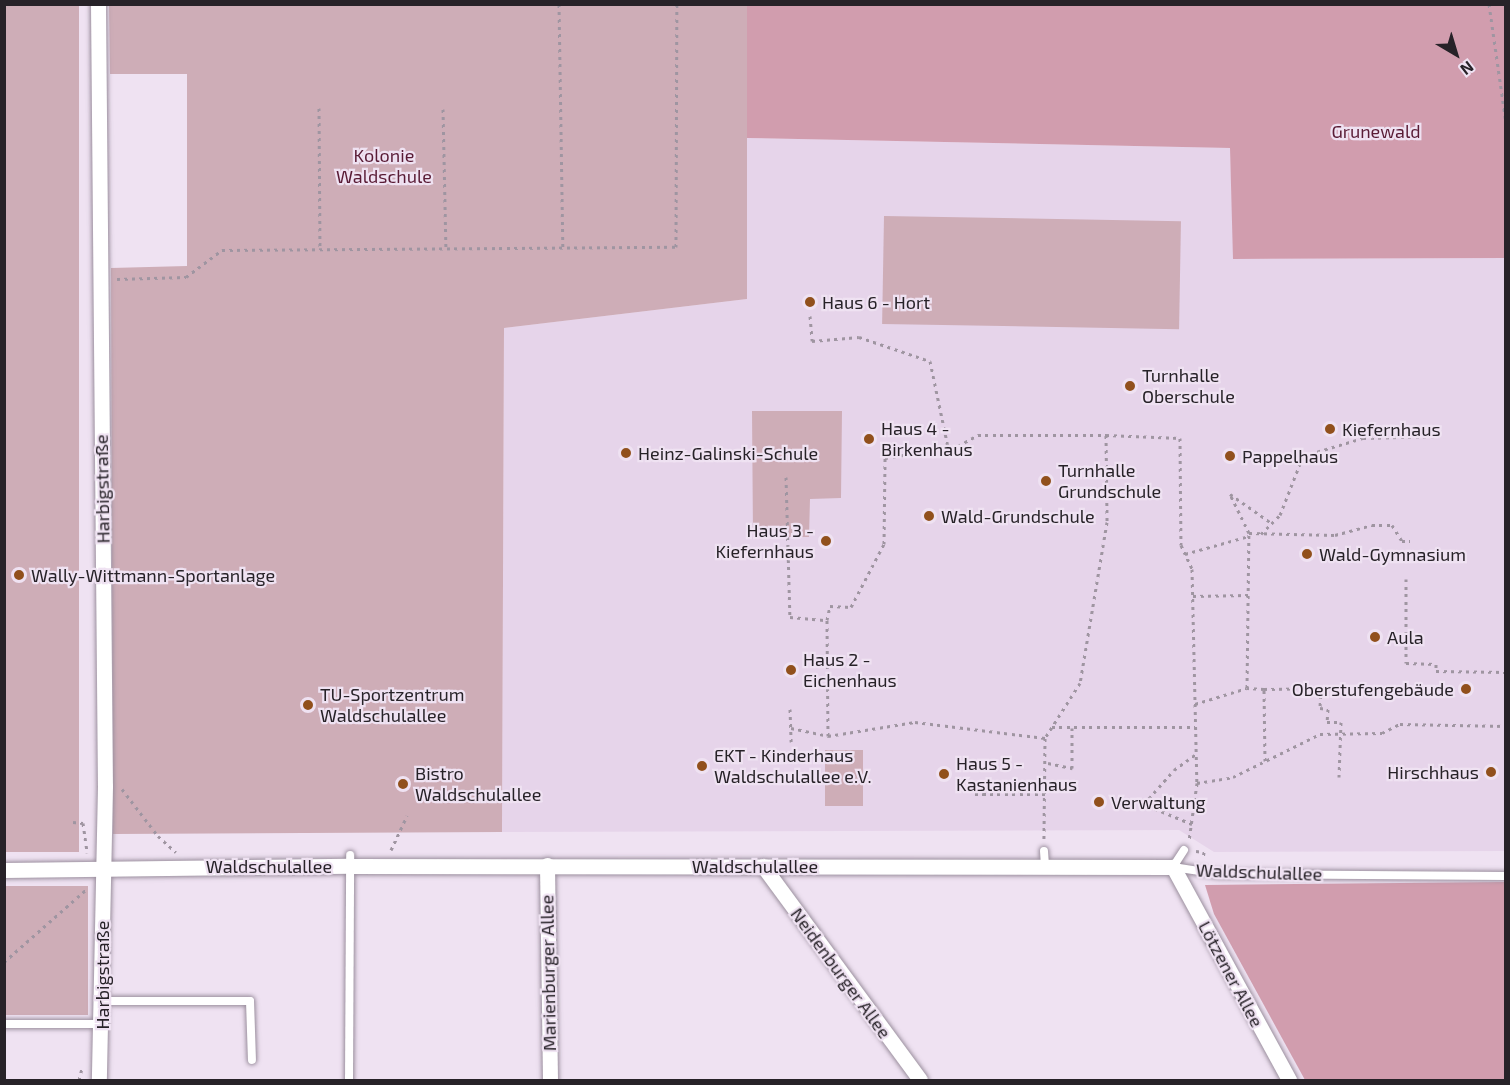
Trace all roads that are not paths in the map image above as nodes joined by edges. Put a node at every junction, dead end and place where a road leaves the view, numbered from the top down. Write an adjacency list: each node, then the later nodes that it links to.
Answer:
1 (98, 4): 8 (street, Harbigstraße)
2 (1184, 850): 6 (lane)
3 (350, 860): 4 (street, Waldschulallee); 8 (street, Waldschulallee); 15 (lane)
4 (547, 866): 5 (street, Waldschulallee); 16 (street, Marienburger Allee)
5 (763, 866): 6 (street, Waldschulallee); 17 (street, Neidenburger Allee)
6 (1173, 867): 9 (lane, Waldschulallee); 18 (street, Lötzener Allee)
7 (4, 870): 8 (street, Waldschulallee)
8 (102, 870): 10 (street, Harbigstraße)
9 (1506, 876)
10 (102, 1001): 12 (street, Harbigstraße); 13 (lane)
11 (4, 1024): 12 (lane)
12 (102, 1024): 14 (street, Harbigstraße)
13 (252, 1060)
14 (99, 1080)
15 (349, 1080)
16 (550, 1080)
17 (920, 1080)
18 (1289, 1080)

